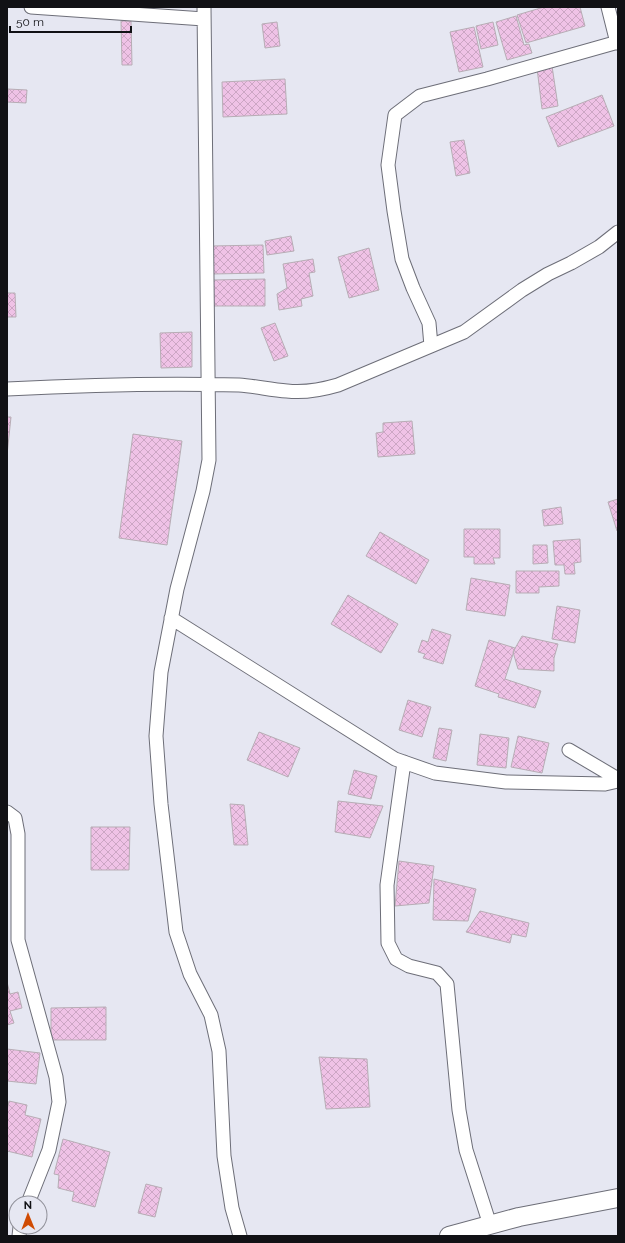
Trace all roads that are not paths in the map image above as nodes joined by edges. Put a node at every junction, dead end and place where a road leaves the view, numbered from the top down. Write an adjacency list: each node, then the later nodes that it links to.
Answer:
1 (31, 7): 3 (street)
2 (608, 7): 4 (street)
3 (204, 13): 7 (street)
4 (617, 43): 6 (street)
5 (618, 232): 6 (street)
6 (431, 346): 7 (street)
7 (208, 385): 8 (street); 9 (street)
8 (7, 389)
9 (171, 618): 11 (street); 17 (street)
10 (569, 750): 12 (street)
11 (404, 762): 12 (street); 16 (street)
12 (618, 780)
13 (7, 812): 14 (street)
14 (31, 1195)
15 (618, 1198): 16 (street)
16 (490, 1225): 18 (street)
17 (240, 1236)
18 (448, 1236)

